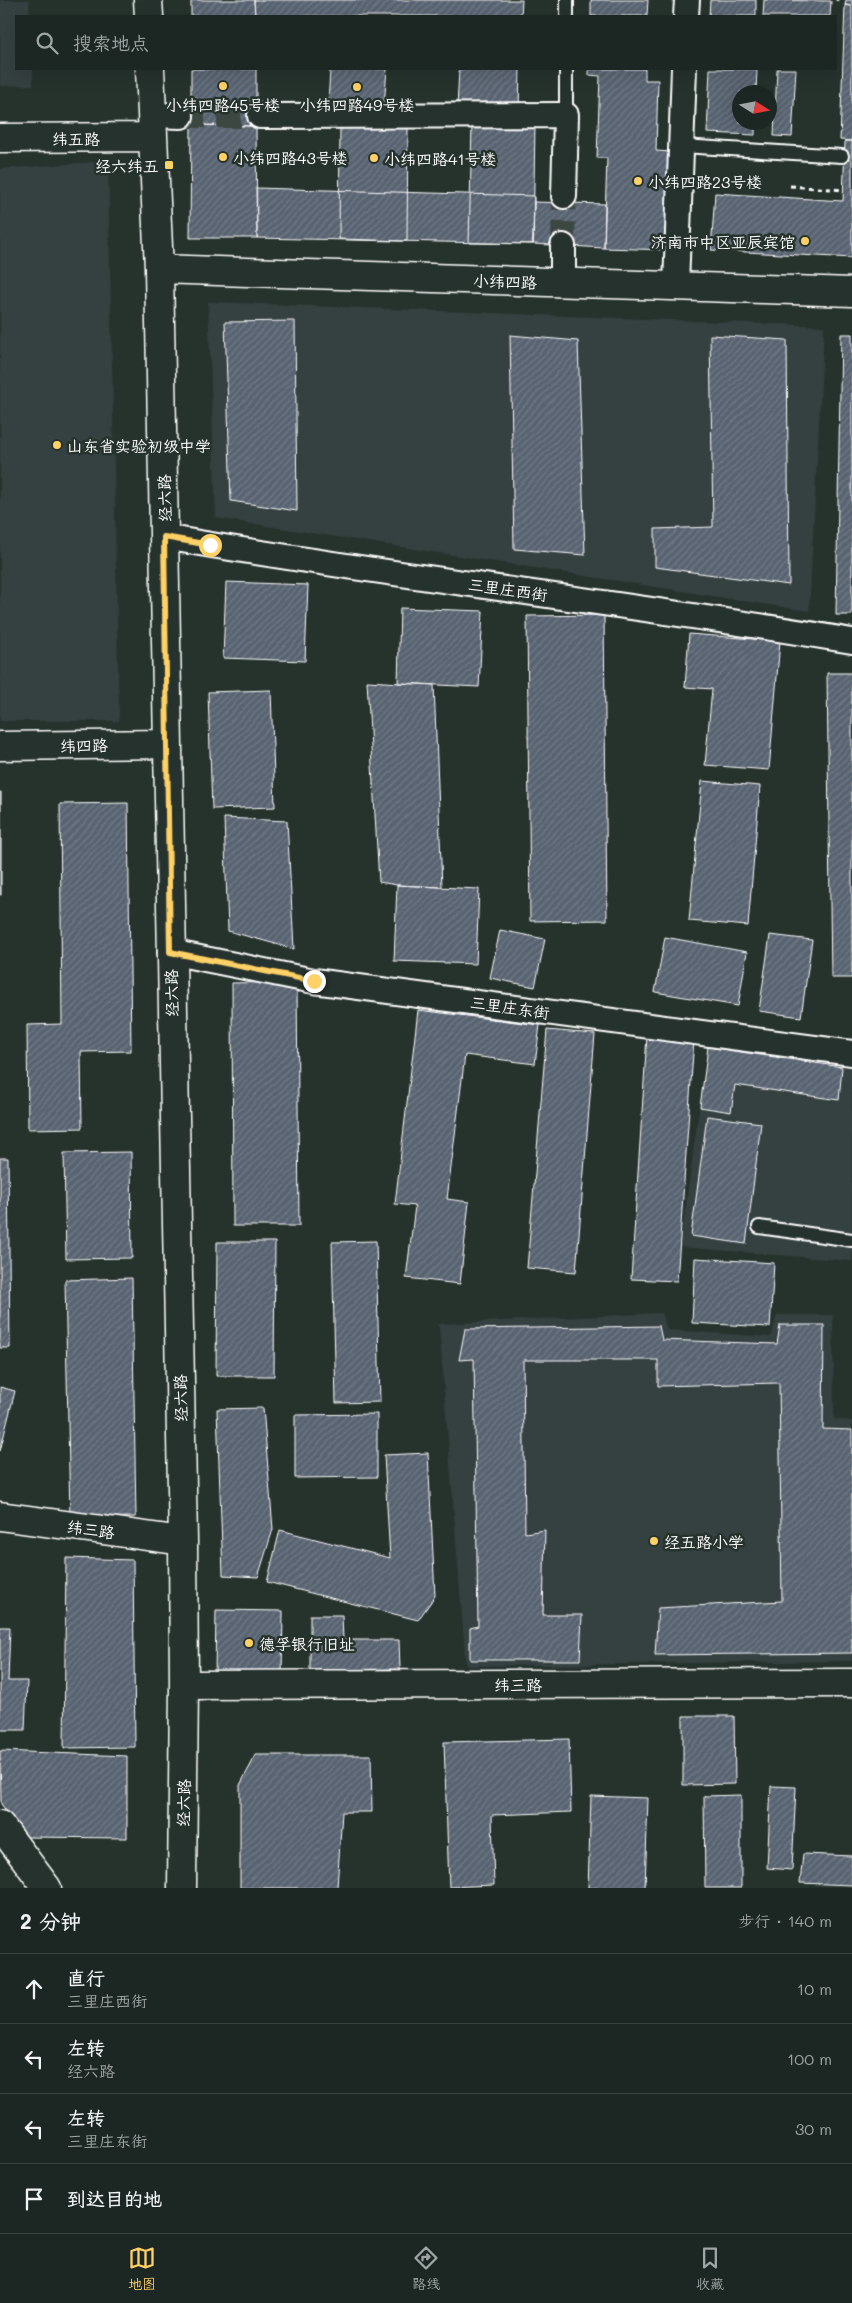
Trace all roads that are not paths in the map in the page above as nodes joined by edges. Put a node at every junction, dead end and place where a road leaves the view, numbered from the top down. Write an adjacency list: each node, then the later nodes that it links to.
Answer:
1 (148, 0): 4 (street)
2 (567, 0): 5 (lane)
3 (687, 0): 6 (street)
4 (149, 15)
5 (567, 15)
6 (686, 15)
7 (150, 70): 13 (street, 经六路)
8 (566, 70): 10 (lane)
9 (684, 70): 15 (street)
10 (566, 115): 12 (street); 17 (street)
11 (181, 116): 13 (street)
12 (260, 116)
13 (152, 126): 14 (street, 纬五路); 19 (street, 经六路)
14 (0, 138)
15 (682, 146): 16 (lane); 21 (street)
16 (842, 156)
17 (564, 196)
18 (563, 246): 20 (street)
19 (159, 269): 20 (street, 小纬四路); 23 (street, 经六路)
20 (563, 283): 21 (street, 小纬四路)
21 (676, 286): 22 (street, 小纬四路)
22 (852, 292)
23 (164, 537): 24 (street, 三里庄西街); 25 (street, 经六路)
24 (852, 641)
25 (168, 744): 26 (street, 纬四路); 27 (street, 经六路)
26 (0, 746)
27 (170, 952): 28 (street, 三里庄东街); 32 (street, 经六路)
28 (852, 1053)
29 (760, 1227): 30 (lane)
30 (852, 1240)
31 (0, 1516): 32 (street, 纬三路)
32 (183, 1542): 34 (street, 经六路)
33 (852, 1683): 34 (street, 纬三路)
34 (184, 1685): 37 (street, 经六路)
35 (0, 1825): 36 (street)
36 (46, 1888)
37 (182, 1888)

